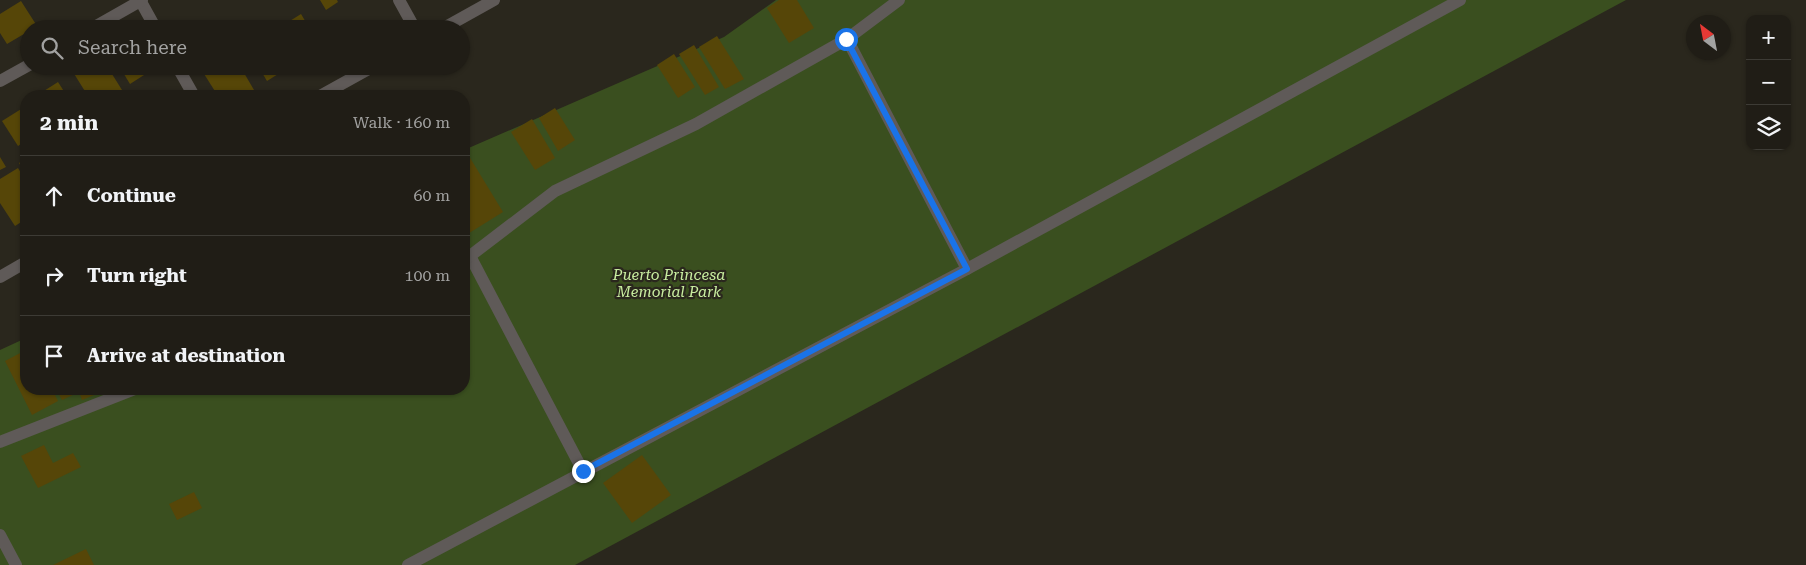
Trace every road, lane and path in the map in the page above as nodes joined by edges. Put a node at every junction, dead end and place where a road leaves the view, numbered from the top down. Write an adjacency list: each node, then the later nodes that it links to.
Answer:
1 (140, 0): 6 (street); 7 (street)
2 (399, 0): 8 (street)
3 (494, 0): 9 (street)
4 (899, 0): 10 (street)
5 (1460, 0): 20 (street)
6 (107, 20)
7 (151, 20)
8 (410, 20)
9 (458, 20)
10 (846, 39): 17 (street); 20 (street)
11 (20, 70): 14 (street)
12 (182, 75): 15 (street)
13 (358, 75): 16 (street)
14 (0, 81)
15 (191, 90)
16 (331, 90)
17 (470, 256)
18 (470, 264): 24 (street)
19 (20, 265): 21 (street)
20 (967, 269): 24 (street)
21 (0, 276)
22 (120, 395): 23 (street)
23 (0, 442)
24 (583, 471): 27 (street)
25 (0, 535): 26 (street)
26 (16, 565)
27 (408, 565)

